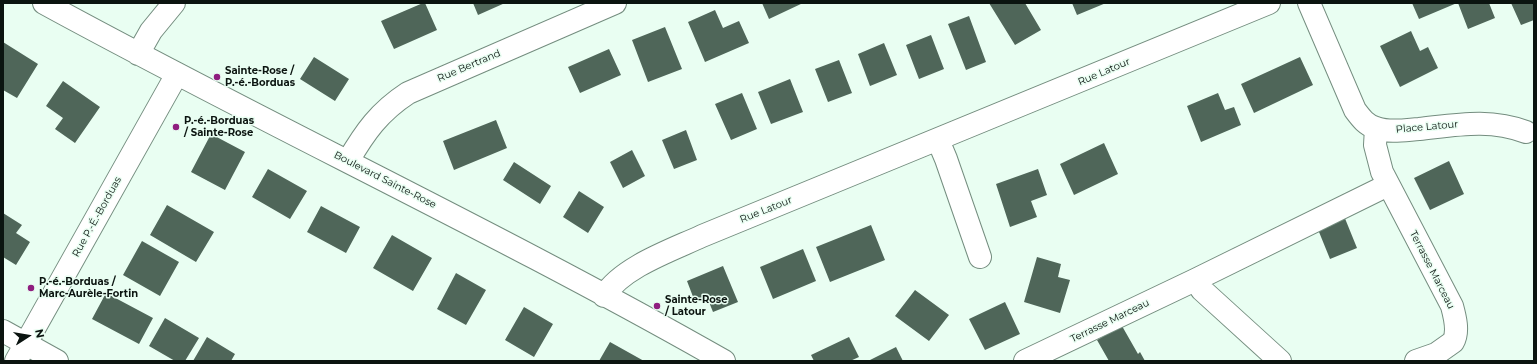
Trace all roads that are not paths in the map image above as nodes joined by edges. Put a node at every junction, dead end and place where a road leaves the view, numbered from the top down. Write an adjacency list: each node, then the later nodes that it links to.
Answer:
1 (44, 3): 6 (street, Boulevard Sainte-Rose)
2 (174, 3): 6 (street)
3 (615, 3): 11 (street, Rue Bertrand)
4 (1269, 3): 10 (street, Rue Latour)
5 (1309, 3): 8 (street)
6 (138, 54): 7 (street, Boulevard Sainte-Rose)
7 (177, 74): 11 (street, Boulevard Sainte-Rose); 17 (street, Rue P.-É.-Borduas)
8 (1376, 128): 9 (street, Place Latour); 12 (street, Terrasse Marceau)
9 (1526, 132)
10 (938, 140): 13 (street); 15 (street, Rue Latour)
11 (348, 161): 15 (street, Boulevard Sainte-Rose)
12 (1388, 185): 14 (street, Terrasse Marceau); 22 (street, Terrasse Marceau)
13 (980, 258)
14 (1195, 280): 20 (street, Terrasse Marceau); 21 (street)
15 (604, 296): 19 (street, Boulevard Sainte-Rose)
16 (3, 331): 17 (street)
17 (21, 352): 18 (street)
18 (57, 361)
19 (724, 361)
20 (1025, 361)
21 (1280, 361)
22 (1416, 361)

